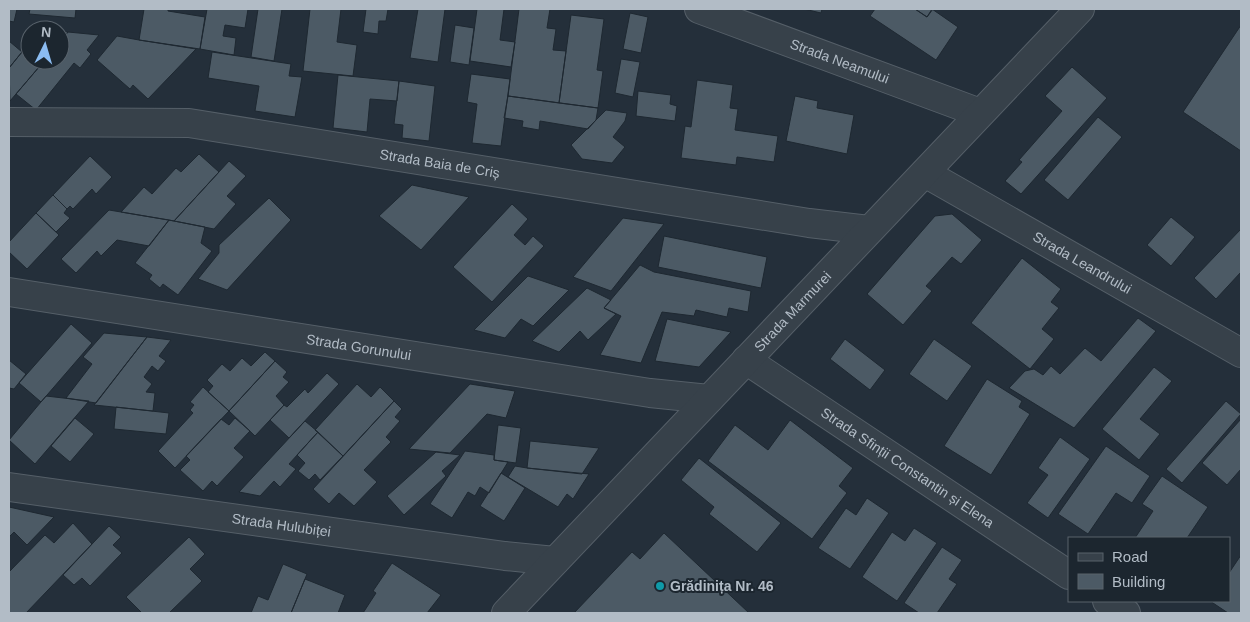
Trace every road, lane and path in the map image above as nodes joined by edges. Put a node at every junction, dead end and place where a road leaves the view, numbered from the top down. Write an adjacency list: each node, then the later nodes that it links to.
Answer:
1 (699, 9): 3 (street, Strada Neamului)
2 (1080, 9): 3 (street, Strada Marmurei)
3 (980, 113): 5 (street, Strada Marmurei)
4 (9, 122): 6 (street, Strada Baia de Criș)
5 (925, 172): 6 (street, Strada Marmurei); 8 (street, Strada Leandrului)
6 (869, 230): 9 (street, Strada Marmurei)
7 (9, 292): 10 (street, Strada Gorunului)
8 (1241, 354)
9 (746, 360): 10 (street, Strada Marmurei); 13 (street, Strada Sfinții Constantin și Elena)
10 (709, 400): 12 (street, Strada Marmurei)
11 (9, 487): 12 (street, Strada Hulubiței)
12 (555, 561): 15 (street, Strada Marmurei)
13 (1068, 574)
14 (1109, 602): 16 (street)
15 (506, 613)
16 (1126, 613)

